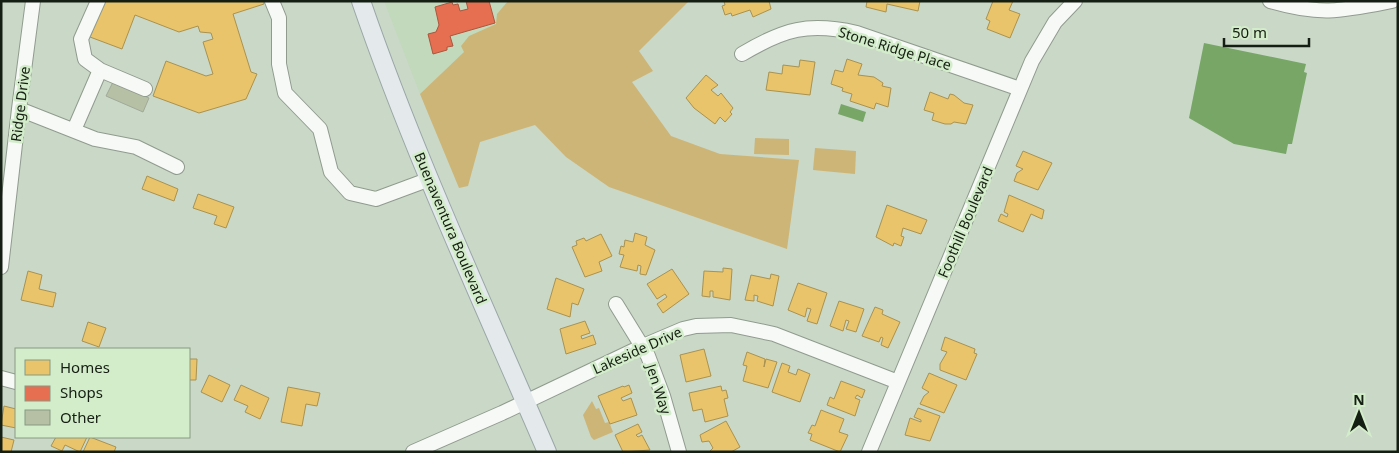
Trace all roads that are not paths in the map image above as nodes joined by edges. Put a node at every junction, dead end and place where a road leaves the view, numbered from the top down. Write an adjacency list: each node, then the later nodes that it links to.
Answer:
1 (34, 1): 12 (street, Ridge Drive)
2 (98, 1): 9 (street)
3 (272, 1): 15 (street)
4 (361, 1): 15 (main road, Buenaventura Boulevard)
5 (1075, 1): 10 (street, Foothill Boulevard)
6 (1270, 1): 7 (street)
7 (1392, 1)
8 (742, 54): 10 (street, Stone Ridge Place)
9 (100, 70): 11 (street); 13 (street)
10 (1020, 89): 21 (street, Foothill Boulevard)
11 (145, 90)
12 (19, 109): 13 (street); 16 (street, Ridge Drive)
13 (74, 130): 14 (street)
14 (177, 167)
15 (430, 179): 22 (main road, Buenaventura Boulevard)
16 (1, 266)
17 (616, 304): 18 (street, Jen Way)
18 (643, 346): 21 (street, Lakeside Drive); 22 (street, Lakeside Drive); 25 (street, Jen Way)
19 (1, 378): 20 (street)
20 (15, 382)
21 (898, 382): 26 (street, Foothill Boulevard)
22 (525, 401): 23 (street, Lakeside Drive); 24 (main road, Buenaventura Boulevard)
23 (413, 452)
24 (547, 452)
25 (678, 452)
26 (869, 452)

